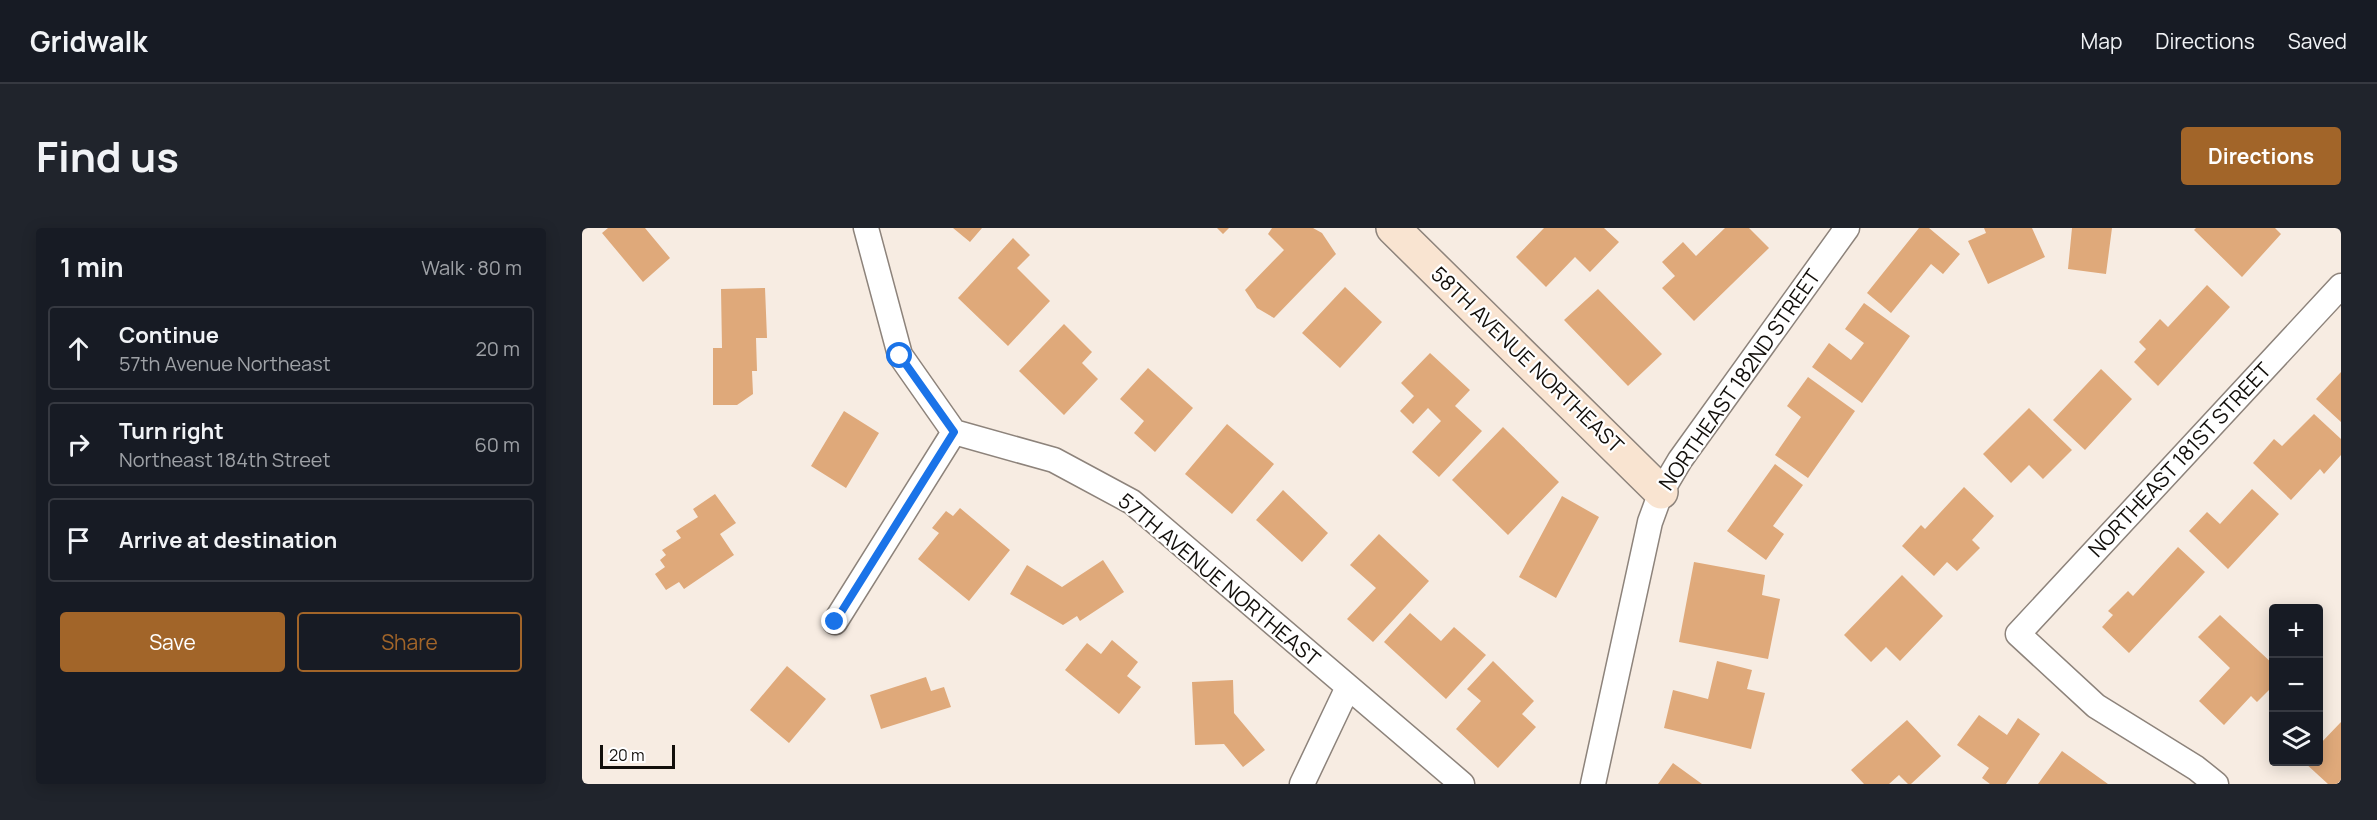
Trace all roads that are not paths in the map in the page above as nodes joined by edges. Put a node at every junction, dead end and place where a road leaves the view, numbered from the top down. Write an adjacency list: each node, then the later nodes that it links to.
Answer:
1 (866, 228): 5 (street)
2 (1393, 228): 6 (street, 58TH AVENUE NORTHEAST)
3 (1847, 228): 6 (street, NORTHEAST 182ND STREET)
4 (2341, 286): 12 (street, NORTHEAST 181ST STREET)
5 (954, 432): 7 (street); 8 (street, 57TH AVENUE NORTHEAST)
6 (1661, 492): 11 (street, NORTHEAST 182ND STREET)
7 (835, 622)
8 (1348, 687): 9 (street); 10 (street, 57TH AVENUE NORTHEAST)
9 (1302, 784)
10 (1462, 784)
11 (1593, 784)
12 (2216, 784)

